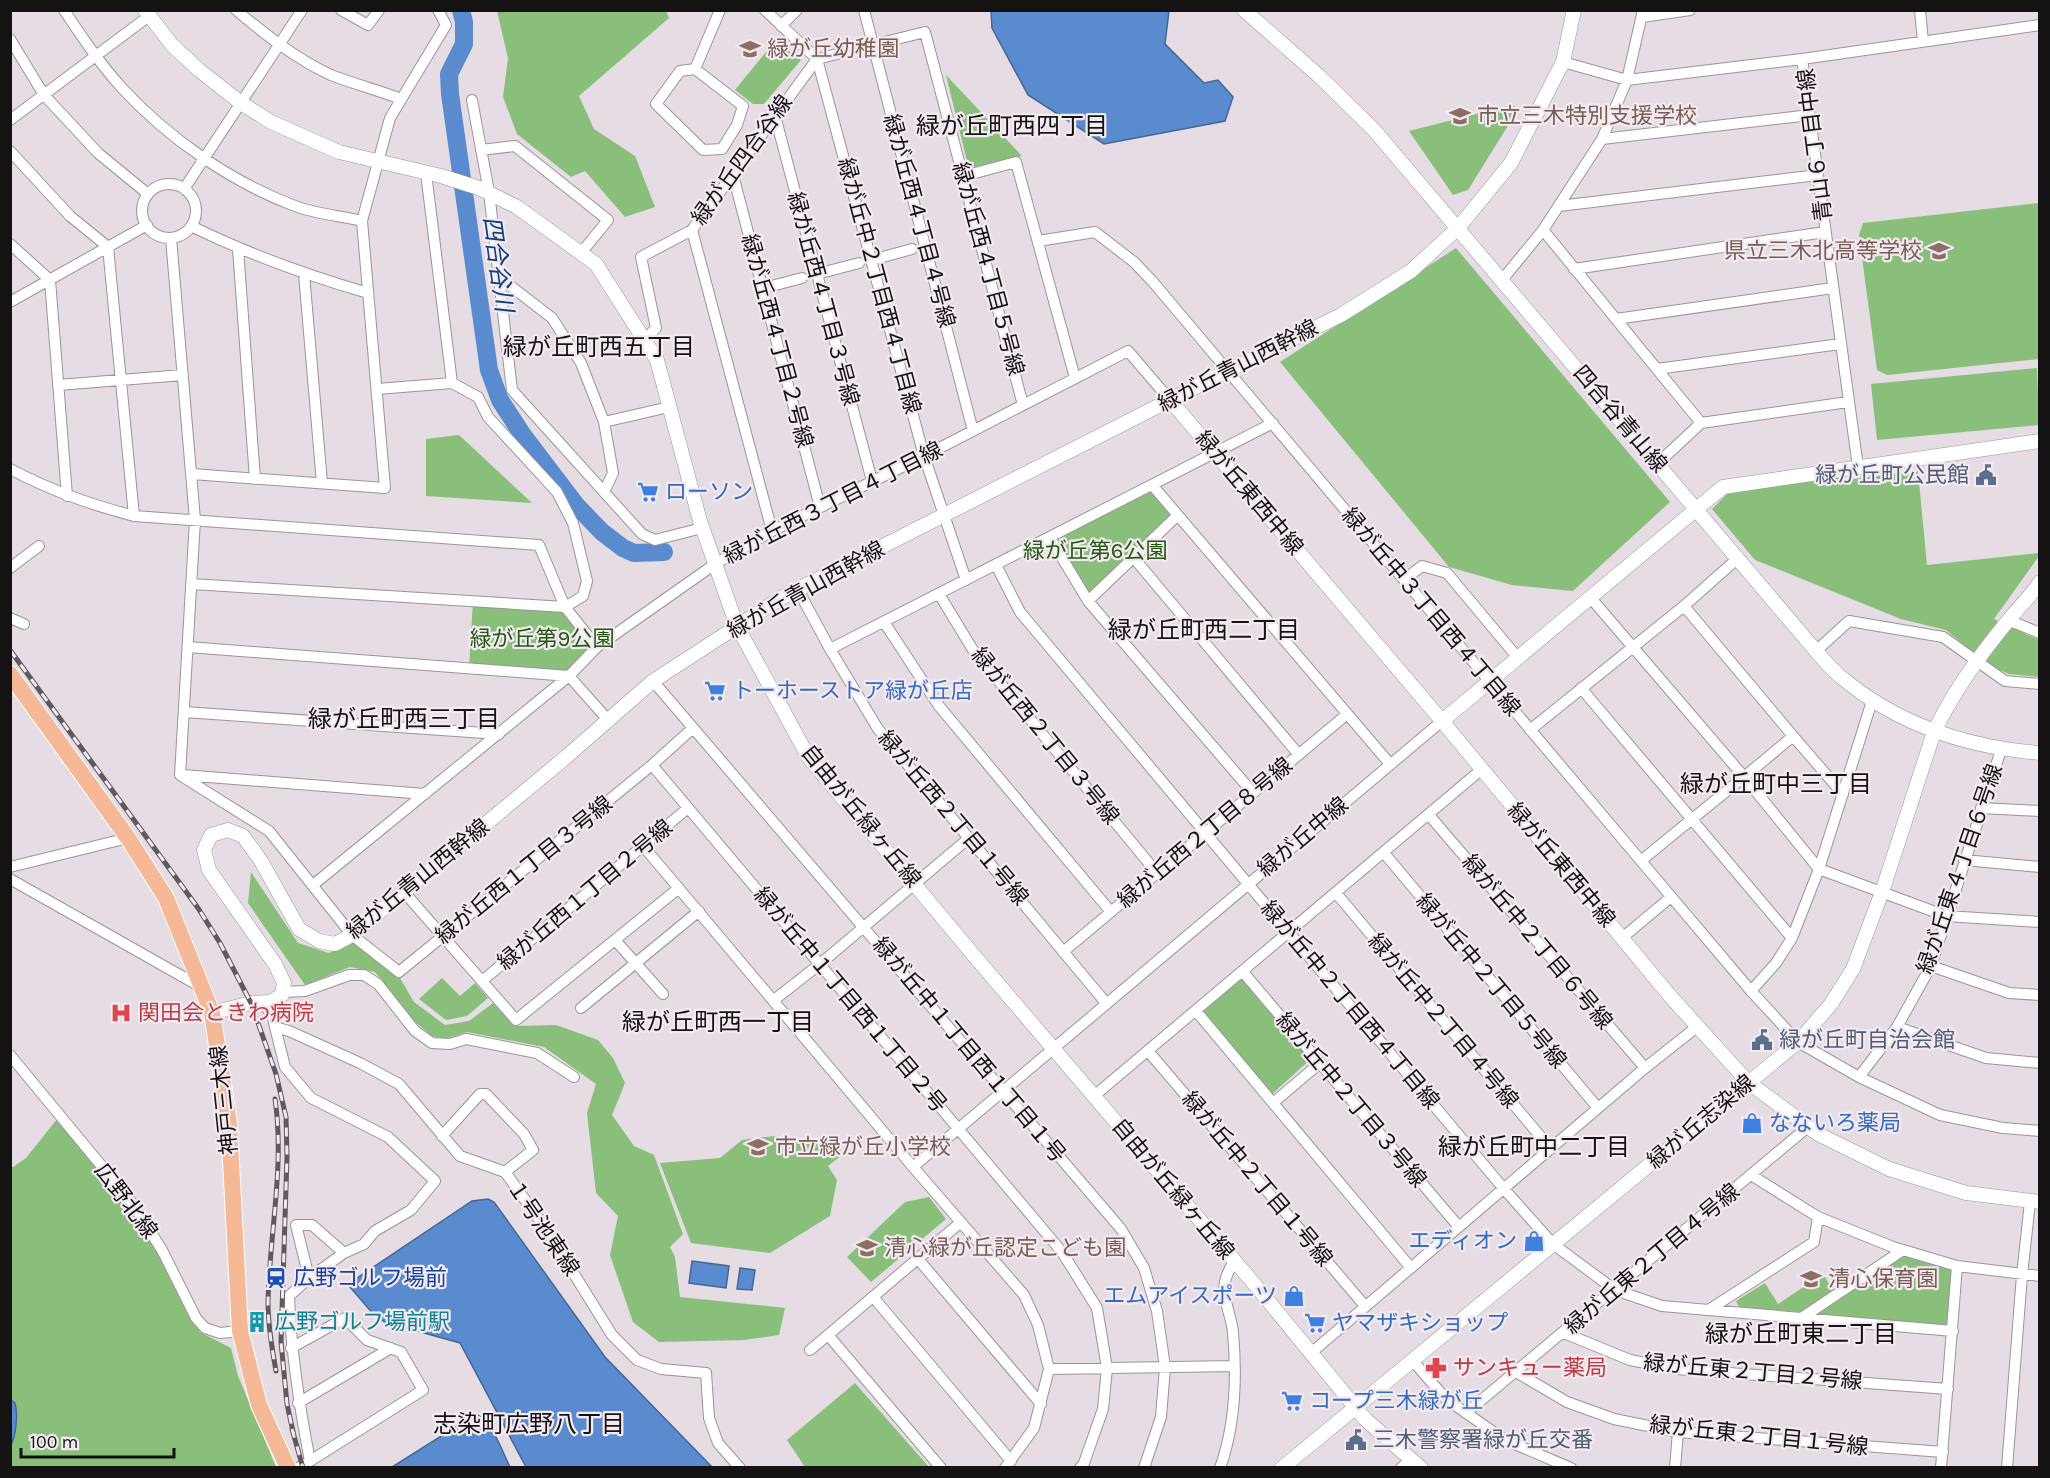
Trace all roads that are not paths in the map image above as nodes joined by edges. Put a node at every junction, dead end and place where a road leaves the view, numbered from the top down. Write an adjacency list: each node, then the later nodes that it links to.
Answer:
1 (64, 10): 23 (street)
2 (236, 10): 22 (street)
3 (302, 10): 22 (street)
4 (341, 10): 5 (street)
5 (379, 10)
6 (438, 10): 30 (street)
7 (720, 10): 27 (street)
8 (765, 10): 18 (street)
9 (797, 10): 18 (street)
10 (864, 10): 21 (street, 緑が丘西４丁目４号線)
11 (1244, 10): 52 (street, 四合谷青山線)
12 (1574, 10): 26 (street, 緑が丘青山西幹線)
13 (1690, 10): 16 (street)
14 (1920, 10): 20 (street)
15 (147, 13): 23 (street); 32 (street, 自由が丘緑ヶ丘線)
16 (1643, 14): 28 (street)
17 (2040, 25): 20 (street, 青山６丁目中線)
18 (782, 26): 24 (street)
19 (10, 39): 29 (street)
20 (1923, 42): 25 (street, 青山６丁目中線)
21 (873, 45): 24 (street, 緑が丘西４丁目５号線); 44 (street, 緑が丘西４丁目５号線); 94 (street, 緑が丘西４丁目４号線)
22 (280, 46): 30 (street); 32 (street)
23 (96, 56): 29 (street); 39 (street)
24 (818, 59): 34 (street, 緑が丘四合谷線); 63 (street, 緑が丘中２丁目西４丁目線)
25 (1802, 59): 28 (street); 33 (street, 青山６丁目中線)
26 (1563, 62): 28 (street); 52 (street, 緑が丘青山西幹線)
27 (695, 69): 27 (street)
28 (1626, 80): 36 (street)
29 (44, 95): 35 (street); 47 (street)
30 (401, 99): 40 (street)
31 (472, 100): 37 (street)
32 (241, 103): 39 (street); 40 (street, 自由が丘緑ヶ丘線)
33 (1810, 115): 36 (street); 43 (street, 青山６丁目中線)
34 (775, 116): 42 (street, 緑が丘四合谷線); 67 (street, 緑が丘西４丁目３号線)
35 (10, 120)
36 (1602, 139): 48 (street)
37 (481, 150): 46 (street); 62 (street)
38 (10, 152): 59 (street)
39 (205, 158): 45 (street); 49 (street)
40 (379, 163): 41 (street, 自由が丘緑ヶ丘線); 49 (street)
41 (426, 173): 46 (street, 自由が丘緑ヶ丘線); 84 (street)
42 (733, 175): 53 (street, 緑が丘四合谷線); 72 (street, 緑が丘西４丁目２号線)
43 (1818, 175): 48 (street); 55 (street, 青山６丁目中線)
44 (964, 176): 57 (street); 89 (street, 緑が丘西４丁目５号線)
45 (184, 189): 47 (street); 51 (street)
46 (484, 190): 62 (street, 自由が丘緑ヶ丘線); 68 (street)
47 (148, 194): 50 (street)
48 (1559, 206): 54 (street)
49 (362, 221): 74 (street)
50 (147, 225): 56 (street); 59 (street)
51 (191, 226): 56 (street); 60 (street)
52 (1458, 228): 71 (street, 四合谷青山線); 80 (street, 緑が丘青山西幹線)
53 (692, 230): 77 (street, 緑が丘四合谷線); 115 (street)
54 (1543, 230): 65 (street); 71 (street)
55 (1825, 232): 65 (street); 73 (street, 青山６丁目中線)
56 (171, 238): 81 (street)
57 (1038, 241): 80 (street, 緑が丘中３丁目西４丁目線); 82 (street)
58 (10, 244): 70 (street)
59 (108, 247): 70 (street); 83 (street)
60 (238, 249): 66 (street); 102 (street)
61 (912, 249): 63 (street)
62 (581, 253): 77 (street, 自由が丘緑ヶ丘線)
63 (872, 260): 97 (street, 緑が丘中２丁目西４丁目線)
64 (859, 263): 67 (street)
65 (1574, 269): 76 (street)
66 (304, 274): 74 (street); 104 (street)
67 (817, 274): 103 (street, 緑が丘西４丁目３号線)
68 (499, 277): 91 (street); 106 (street)
69 (802, 278): 72 (street)
70 (50, 280): 75 (street); 85 (street)
71 (1502, 280): 98 (street, 四合谷青山線)
72 (764, 288): 108 (street, 緑が丘西４丁目２号線)
73 (1833, 288): 76 (street); 78 (street, 青山６丁目中線)
74 (369, 293): 86 (street)
75 (10, 302)
76 (1616, 319): 79 (street)
77 (644, 341): 90 (street, 自由が丘緑ヶ丘線)
78 (1840, 344): 79 (street); 88 (street, 青山６丁目中線)
79 (1657, 369): 93 (street)
80 (1228, 370): 87 (street, 緑が丘青山西幹線); 92 (street, 緑が丘中３丁目西４丁目線)
81 (183, 375): 83 (street); 101 (street)
82 (1075, 378): 87 (street, 緑が丘西３丁目４丁目線); 89 (street, 緑が丘西３丁目４丁目線)
83 (121, 381): 85 (street); 112 (street)
84 (452, 383): 86 (street); 132 (street)
85 (58, 385): 107 (street)
86 (377, 389): 104 (street)
87 (1170, 400): 96 (street, 緑が丘東西中線); 110 (street, 緑が丘青山西幹線)
88 (1848, 402): 93 (street); 99 (street, 青山６丁目中線)
89 (1023, 405): 94 (street, 緑が丘西３丁目４丁目線)
90 (669, 407): 91 (street); 114 (street, 自由が丘緑ヶ丘線)
91 (604, 422): 106 (street)
92 (1273, 423): 96 (street); 123 (street, 緑が丘中３丁目西４丁目線)
93 (1701, 423): 98 (street)
94 (973, 431): 97 (street, 緑が丘西３丁目４丁目線)
95 (2040, 441): 99 (street, 緑が丘中線)
96 (1215, 454): 105 (street); 156 (street, 緑が丘東西中線)
97 (924, 456): 103 (street, 緑が丘西３丁目４丁目線); 110 (street, 緑が丘中２丁目西４丁目線)
98 (1657, 464): 109 (street, 四合谷青山線)
99 (1858, 466): 109 (street, 緑が丘中線)
100 (10, 469): 107 (street)
101 (192, 474): 102 (street); 113 (street)
102 (255, 478): 104 (street)
103 (872, 482): 108 (street, 緑が丘西３丁目４丁目線)
104 (322, 483)
105 (1153, 486): 111 (street); 116 (street)
106 (604, 492): 114 (street)
107 (67, 496): 112 (street)
108 (820, 507): 115 (street, 緑が丘西３丁目４丁目線)
109 (1695, 508): 119 (street, 四合谷青山線); 129 (street, 緑が丘中線)
110 (944, 515): 124 (street, 緑が丘中２丁目西４丁目線); 127 (street, 緑が丘青山西幹線)
111 (1178, 515): 118 (street); 154 (street)
112 (134, 516): 113 (street)
113 (195, 520): 126 (street); 132 (street)
114 (702, 528): 120 (street, 自由が丘緑ヶ丘線)
115 (772, 531): 120 (street, 緑が丘西３丁目４丁目線)
116 (1050, 538): 121 (street); 130 (street)
117 (39, 546): 122 (street)
118 (1133, 557): 130 (street); 164 (street)
119 (1737, 559): 131 (street); 143 (street, 四合谷青山線)
120 (715, 564): 137 (street, 自由が丘緑ヶ丘線); 140 (street, 緑が丘西３丁目４丁目線)
121 (996, 565): 124 (street); 178 (street, 緑が丘中２丁目西４丁目線)
122 (10, 568)
123 (1405, 579): 144 (street); 149 (street, 緑が丘中３丁目西４丁目線)
124 (966, 580): 128 (street)
125 (2040, 582): 134 (street, 緑が丘志染線)
126 (192, 584): 132 (street); 139 (street)
127 (798, 590): 137 (street, 緑が丘青山西幹線); 142 (street, 緑が丘西２丁目１号線)
128 (939, 594): 135 (street); 188 (street, 緑が丘西２丁目３号線)
129 (1590, 597): 141 (street); 144 (street, 緑が丘中線)
130 (1088, 601): 170 (street)
131 (1684, 606): 141 (street); 161 (street)
132 (565, 607): 140 (street)
133 (10, 618): 136 (street)
134 (2008, 620): 138 (street); 145 (street, 緑が丘志染線)
135 (884, 622): 142 (street); 199 (street)
136 (24, 624)
137 (737, 626): 148 (street, 緑が丘青山西幹線); 191 (street, 自由が丘緑ヶ丘線)
138 (2040, 633)
139 (188, 646): 147 (street); 153 (street)
140 (597, 646): 147 (street, 緑が丘西３丁目４丁目線)
141 (1632, 646): 151 (street); 169 (street)
142 (830, 649): 180 (street, 緑が丘西２丁目１号線)
143 (1816, 651): 145 (street); 152 (street, 四合谷青山線)
144 (1518, 658): 149 (street, 緑が丘中線)
145 (1976, 662): 150 (street); 159 (street, 緑が丘志染線)
146 (10, 674): 179 (main road, 神戸三木線)
147 (569, 676): 155 (street); 160 (street, 緑が丘西３丁目４丁目線)
148 (653, 681): 155 (street, 緑が丘青山西幹線); 157 (street, 緑が丘中１丁目西１丁目１号)
149 (1490, 681): 156 (street, 緑が丘中線); 158 (street, 緑が丘中３丁目西４丁目線)
150 (2040, 684)
151 (1581, 688): 158 (street); 177 (street)
152 (1872, 700): 159 (street, 四合谷青山線); 172 (street)
153 (184, 712): 160 (street); 168 (street)
154 (1346, 715): 164 (street, 緑が丘西２丁目８号線); 165 (street)
155 (608, 720): 194 (street, 緑が丘青山西幹線)
156 (1442, 721): 165 (street, 緑が丘中線); 167 (street, 緑が丘東西中線)
157 (693, 728): 166 (street, 緑が丘西１丁目３号線); 202 (street, 緑が丘中１丁目西１丁目１号)
158 (1530, 730): 184 (street, 緑が丘中３丁目西４丁目線)
159 (1934, 732): 162 (street, 四合谷青山線); 195 (street, 緑が丘志染線)
160 (499, 734): 171 (street, 緑が丘西３丁目４丁目線)
161 (1792, 736): 169 (street); 172 (street)
162 (2001, 750): 163 (street, 四合谷青山線); 174 (street, 緑が丘東４丁目６号線)
163 (2040, 753)
164 (1299, 754): 170 (street, 緑が丘西２丁目８号線)
165 (1390, 764): 190 (street, 緑が丘中線)
166 (652, 765): 173 (street, 緑が丘中１丁目西１丁目２号); 205 (street, 緑が丘西１丁目３号線)
167 (1482, 770): 176 (street); 206 (street, 緑が丘東西中線)
168 (180, 775): 171 (street); 192 (street)
169 (1745, 778): 177 (street); 187 (street)
170 (1253, 793): 178 (street, 緑が丘西２丁目８号線)
171 (425, 794): 192 (street, 緑が丘西３丁目４丁目線)
172 (1843, 794): 187 (street)
173 (688, 808): 181 (street, 緑が丘西１丁目２号線); 211 (street, 緑が丘中１丁目西１丁目２号)
174 (1981, 808): 175 (street); 183 (street, 緑が丘東４丁目６号線)
175 (2040, 811)
176 (1429, 815): 182 (street); 235 (street, 緑が丘中２丁目６号線)
177 (1692, 818): 184 (street); 207 (street)
178 (1205, 833): 188 (street, 緑が丘西２丁目８号線); 190 (street, 緑が丘中２丁目西４丁目線)
179 (128, 838): 185 (street); 215 (main road, 神戸三木線)
180 (969, 838): 191 (street); 209 (street, 緑が丘西２丁目１号線)
181 (644, 847): 193 (street); 214 (street, 緑が丘西１丁目２号線)
182 (1384, 853): 196 (street); 242 (street, 緑が丘中２丁目５号線)
183 (1964, 860): 186 (street); 200 (street, 緑が丘東４丁目６号線)
184 (1641, 861): 197 (street, 緑が丘中３丁目西４丁目線)
185 (10, 867)
186 (2040, 867)
187 (1819, 869): 195 (street); 207 (street)
188 (1157, 873): 199 (street, 緑が丘西２丁目８号線)
189 (10, 879): 215 (street)
190 (1247, 883): 203 (street, 緑が丘中２丁目西４丁目線); 222 (street, 緑が丘中線)
191 (914, 884): 202 (street); 230 (street, 自由が丘緑ヶ丘線)
192 (313, 885): 204 (street)
193 (679, 888): 198 (street); 208 (street)
194 (404, 892): 204 (street, 緑が丘青山西幹線); 205 (street)
195 (1882, 892): 200 (street); 229 (street, 緑が丘志染線)
196 (1336, 893): 203 (street); 247 (street, 緑が丘中２丁目４号線)
197 (1671, 897): 206 (street); 216 (street, 緑が丘中３丁目西４丁目線)
198 (699, 911): 210 (street); 220 (street)
199 (1111, 912): 209 (street, 緑が丘西２丁目８号線)
200 (1946, 916): 201 (street); 212 (street, 緑が丘東４丁目６号線)
201 (2040, 922)
202 (863, 926): 211 (street); 239 (street, 緑が丘中１丁目西１丁目１号)
203 (1289, 933): 213 (street); 251 (street, 緑が丘中２丁目西４丁目線)
204 (352, 934): 205 (street, 緑が丘西１丁目３号線); 217 (street, 緑が丘青山西幹線)
205 (443, 936): 214 (street)
206 (1622, 938): 226 (street, 緑が丘東西中線)
207 (1792, 938): 216 (street)
208 (615, 940): 210 (street); 214 (street)
209 (1064, 952): 222 (street, 緑が丘西２丁目１号線)
210 (635, 963): 218 (street); 223 (street)
211 (820, 964): 220 (street); 244 (street, 緑が丘中１丁目西１丁目２号)
212 (1931, 966): 219 (street); 228 (street, 緑が丘東４丁目６号線)
213 (1243, 972): 224 (street); 233 (street, 緑が丘中２丁目３号線)
214 (482, 981)
215 (202, 988): 225 (main road, 神戸三木線)
216 (1751, 991): 229 (street, 緑が丘中３丁目西４丁目線)
217 (283, 992): 221 (street); 236 (street)
218 (663, 994)
219 (2040, 995)
220 (774, 1000): 248 (street)
221 (264, 1003): 225 (street); 227 (street)
222 (1106, 1003): 230 (street, 緑が丘中線)
223 (582, 1008)
224 (1196, 1011): 231 (street); 241 (street)
225 (212, 1013): 271 (main road, 神戸三木線)
226 (1698, 1026): 235 (street); 238 (street, 緑が丘東西中線)
227 (275, 1027): 246 (street, １号池東線); 258 (street)
228 (1897, 1027): 234 (street); 237 (street, 緑が丘東４丁目６号線)
229 (1798, 1042): 237 (street, 緑が丘中３丁目西４丁目線); 238 (street, 緑が丘志染線)
230 (1053, 1048): 239 (street, 緑が丘中線); 240 (street, 自由が丘緑ヶ丘線)
231 (1148, 1051): 240 (street); 268 (street, 緑が丘中２丁目１号線)
232 (10, 1055): 271 (street, 広野北線)
233 (1320, 1063): 241 (street); 255 (street, 緑が丘中２丁目３号線)
234 (2040, 1063)
235 (1645, 1068): 242 (street)
236 (574, 1077)
237 (1859, 1077): 245 (street, 緑が丘中３丁目西４丁目線)
238 (1748, 1082): 243 (street, 緑が丘東西中線); 256 (street, 緑が丘志染線)
239 (1003, 1090): 244 (street, 緑が丘中線); 281 (street, 緑が丘中１丁目西１丁目１号)
240 (1094, 1096): 260 (street, 自由が丘緑ヶ丘線)
241 (1273, 1103): 262 (street)
242 (1598, 1108): 247 (street)
243 (1809, 1126): 250 (street, 緑が丘東２丁目４号線); 252 (street, 緑が丘東西中線)
244 (958, 1128): 248 (street, 緑が丘中線); 282 (street, 緑が丘中１丁目西１丁目２号)
245 (2040, 1131)
246 (442, 1136): 249 (street, １号池東線); 249 (street)
247 (1551, 1149): 251 (street)
248 (913, 1167): 254 (street)
249 (505, 1172): 297 (street, １号池東線)
250 (1751, 1175): 253 (street); 266 (street, 緑が丘東２丁目４号線)
251 (1504, 1189): 255 (street); 256 (street, 緑が丘中２丁目西４丁目線)
252 (2035, 1202): 263 (street)
253 (1818, 1217): 257 (street); 269 (street)
254 (962, 1222): 259 (street); 283 (street)
255 (1459, 1227): 262 (street)
256 (1552, 1244): 266 (street, 緑が丘中２丁目西４丁目線); 279 (street, 緑が丘志染線)
257 (1903, 1250): 261 (street); 270 (street)
258 (344, 1253): 265 (street); 265 (street)
259 (918, 1259): 267 (street); 287 (street)
260 (1234, 1261): 278 (street, 自由が丘緑ヶ丘線); 280 (street)
261 (1957, 1266): 263 (street); 272 (street)
262 (1411, 1268): 268 (street)
263 (2022, 1275): 264 (street); 306 (street)
264 (2040, 1276)
265 (309, 1278): 275 (street)
266 (1615, 1290): 269 (street, 緑が丘中２丁目西４丁目線); 273 (street, 緑が丘東２丁目４号線)
267 (874, 1298): 274 (street); 293 (street)
268 (1365, 1306): 278 (street)
269 (1710, 1310): 270 (street, 緑が丘中２丁目西４丁目線)
270 (1803, 1317): 272 (street, 緑が丘中２丁目西４丁目線)
271 (240, 1330): 295 (main road, 神戸三木線)
272 (1953, 1330): 285 (street)
273 (1564, 1333): 284 (street, 緑が丘東２丁目４号線); 285 (street, 緑が丘東２丁目２号線)
274 (828, 1335): 277 (street); 298 (street)
275 (291, 1348): 276 (street); 286 (street)
276 (391, 1348): 286 (street); 292 (street)
277 (810, 1350)
278 (1311, 1353): 288 (street, 自由が丘緑ヶ丘線)
279 (1413, 1360): 288 (street, 緑が丘志染線); 289 (street)
280 (1234, 1366): 281 (street); 301 (street)
281 (1165, 1367): 282 (street); 300 (street, 緑が丘中１丁目西１丁目１号)
282 (1107, 1368): 283 (street); 299 (street, 緑が丘中１丁目西１丁目２号)
283 (1048, 1369): 287 (street)
284 (1516, 1372): 289 (street, 緑が丘東２丁目４号線); 290 (street, 緑が丘東２丁目１号線)
285 (1948, 1389): 291 (street)
286 (298, 1402): 292 (street)
287 (1041, 1404): 293 (street)
288 (1356, 1408): 294 (street, 自由が丘緑ヶ丘線); 302 (street, 緑が丘志染線)
289 (1467, 1413): 303 (street)
290 (1678, 1432): 291 (street, 緑が丘東２丁目１号線); 304 (street)
291 (1943, 1452): 305 (street)
292 (310, 1461): 296 (street)
293 (1008, 1464)
294 (1411, 1465)
295 (288, 1467)
296 (298, 1467)
297 (740, 1467)
298 (941, 1467)
299 (1080, 1467)
300 (1144, 1467)
301 (1220, 1467)
302 (1282, 1467)
303 (1571, 1467)
304 (1675, 1467)
305 (1941, 1467)
306 (2007, 1467)

